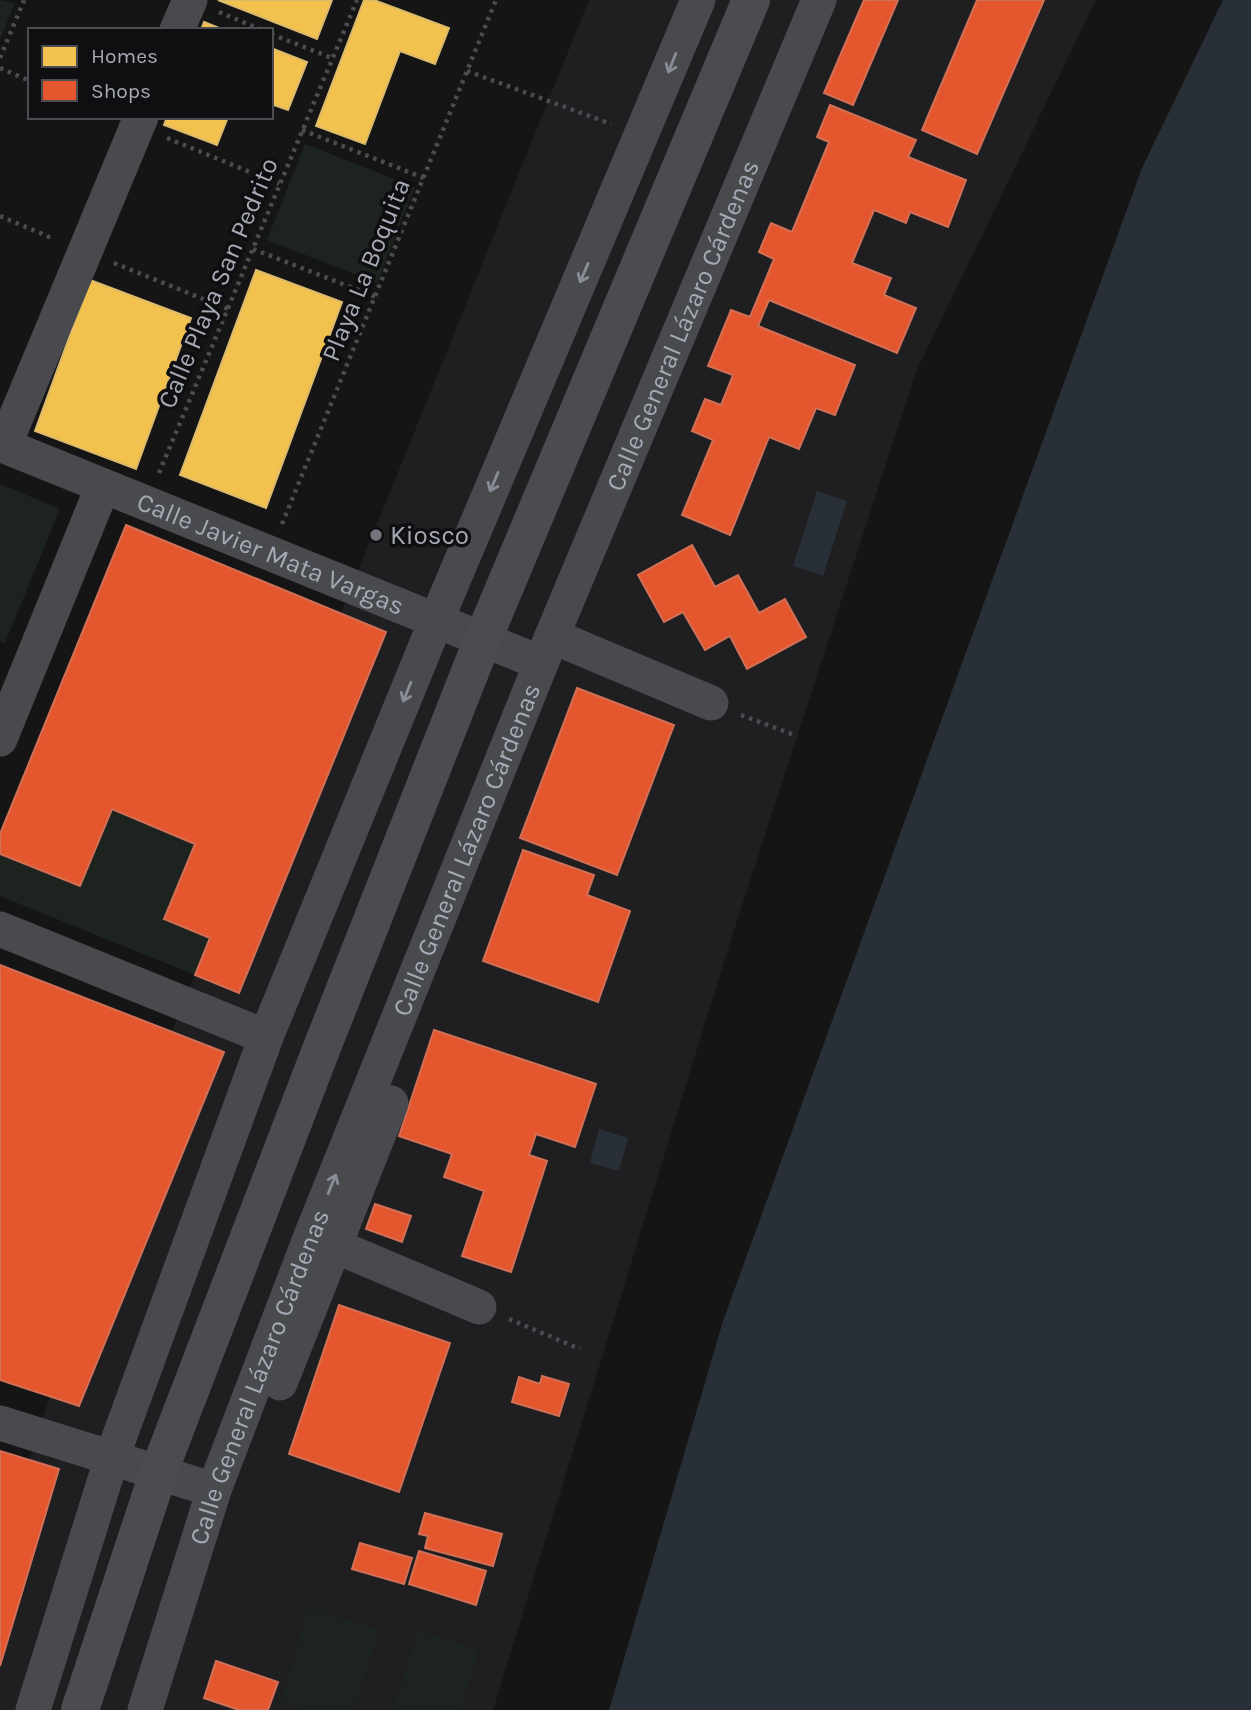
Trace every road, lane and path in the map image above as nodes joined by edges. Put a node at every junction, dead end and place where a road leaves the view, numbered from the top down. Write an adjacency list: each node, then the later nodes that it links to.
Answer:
1 (190, 0): 9 (street); 10 (path)
2 (357, 0): 13 (path, Calle Playa San Pedrito)
3 (496, 0): 15 (path, Playa La Boquita)
4 (698, 0): 19 (street, one-way to 19)
5 (751, 0): 29 (main road)
6 (819, 0): 30 (street, Calle General Lázaro Cárdenas)
7 (839, 0): 30 (street)
8 (22, 1): 12 (path)
9 (178, 28)
10 (257, 28)
11 (273, 34): 13 (path)
12 (0, 58)
13 (332, 58): 18 (path, Calle Playa San Pedrito)
14 (0, 68): 16 (path)
15 (467, 71): 19 (path); 20 (path, Playa La Boquita)
16 (28, 79)
17 (139, 121): 21 (path); 24 (street)
18 (302, 130): 20 (path); 21 (path, Calle Playa San Pedrito)
19 (642, 135): 28 (street, one-way to 28)
20 (424, 178): 23 (path, Playa La Boquita)
21 (279, 184): 22 (path, Calle Playa San Pedrito)
22 (253, 249): 23 (path); 26 (path, Calle Playa San Pedrito)
23 (376, 297): 27 (path, Playa La Boquita)
24 (2, 445): 25 (street, Calle Javier Mata Vargas)
25 (103, 486): 26 (street, Calle Javier Mata Vargas); 33 (street)
26 (147, 503): 27 (street, Calle Javier Mata Vargas)
27 (270, 554): 28 (street, Calle Javier Mata Vargas)
28 (436, 621): 29 (street, Calle Javier Mata Vargas); 35 (street, one-way to 35)
29 (483, 639): 30 (street, Calle Javier Mata Vargas); 41 (main road)
30 (554, 648): 31 (street, Calle Javier Mata Vargas); 36 (street, Calle General Lázaro Cárdenas)
31 (711, 703): 32 (path)
32 (797, 736)
33 (0, 739)
34 (0, 929): 35 (street)
35 (266, 1037): 40 (street)
36 (323, 1241): 37 (street); 42 (street, Calle General Lázaro Cárdenas); 46 (street)
37 (479, 1307): 38 (path)
38 (580, 1349)
39 (0, 1423): 40 (street)
40 (112, 1457): 41 (street); 43 (street)
41 (158, 1474): 42 (street); 44 (main road)
42 (214, 1490): 45 (street, Calle General Lázaro Cárdenas)
43 (33, 1710)
44 (80, 1710)
45 (145, 1710)
46 (168, 1710)

